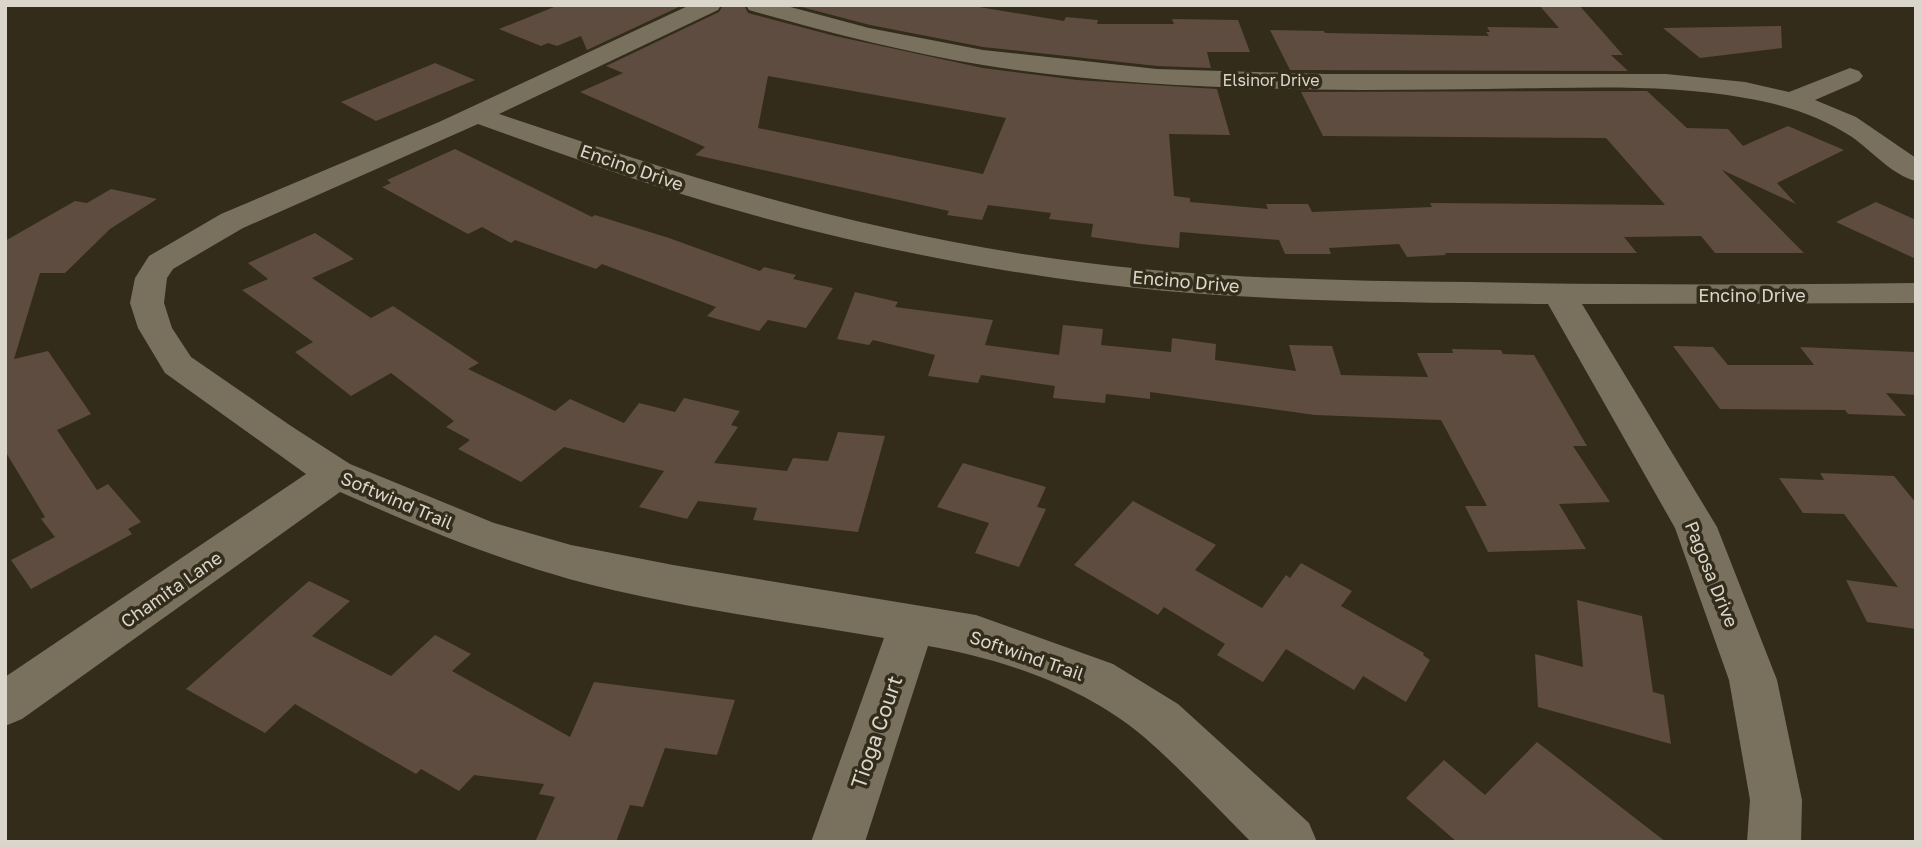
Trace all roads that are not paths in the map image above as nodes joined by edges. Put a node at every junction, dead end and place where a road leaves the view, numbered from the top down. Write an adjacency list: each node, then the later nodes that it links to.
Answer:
1 (710, 5): 5 (street, Softwind Trail)
2 (757, 5): 4 (street, Elsinor Drive)
3 (1850, 76): 4 (street)
4 (1790, 100): 6 (street, Elsinor Drive)
5 (477, 115): 7 (street, Encino Drive); 9 (street, Softwind Trail)
6 (1916, 172)
7 (1559, 293): 8 (street, Encino Drive); 14 (street, Pagosa Drive)
8 (1916, 293)
9 (336, 474): 10 (street, Softwind Trail); 11 (street, Chamita Lane)
10 (913, 622): 12 (street, Tioga Court); 13 (street, Softwind Trail)
11 (5, 704)
12 (838, 842)
13 (1290, 842)
14 (1774, 842)

